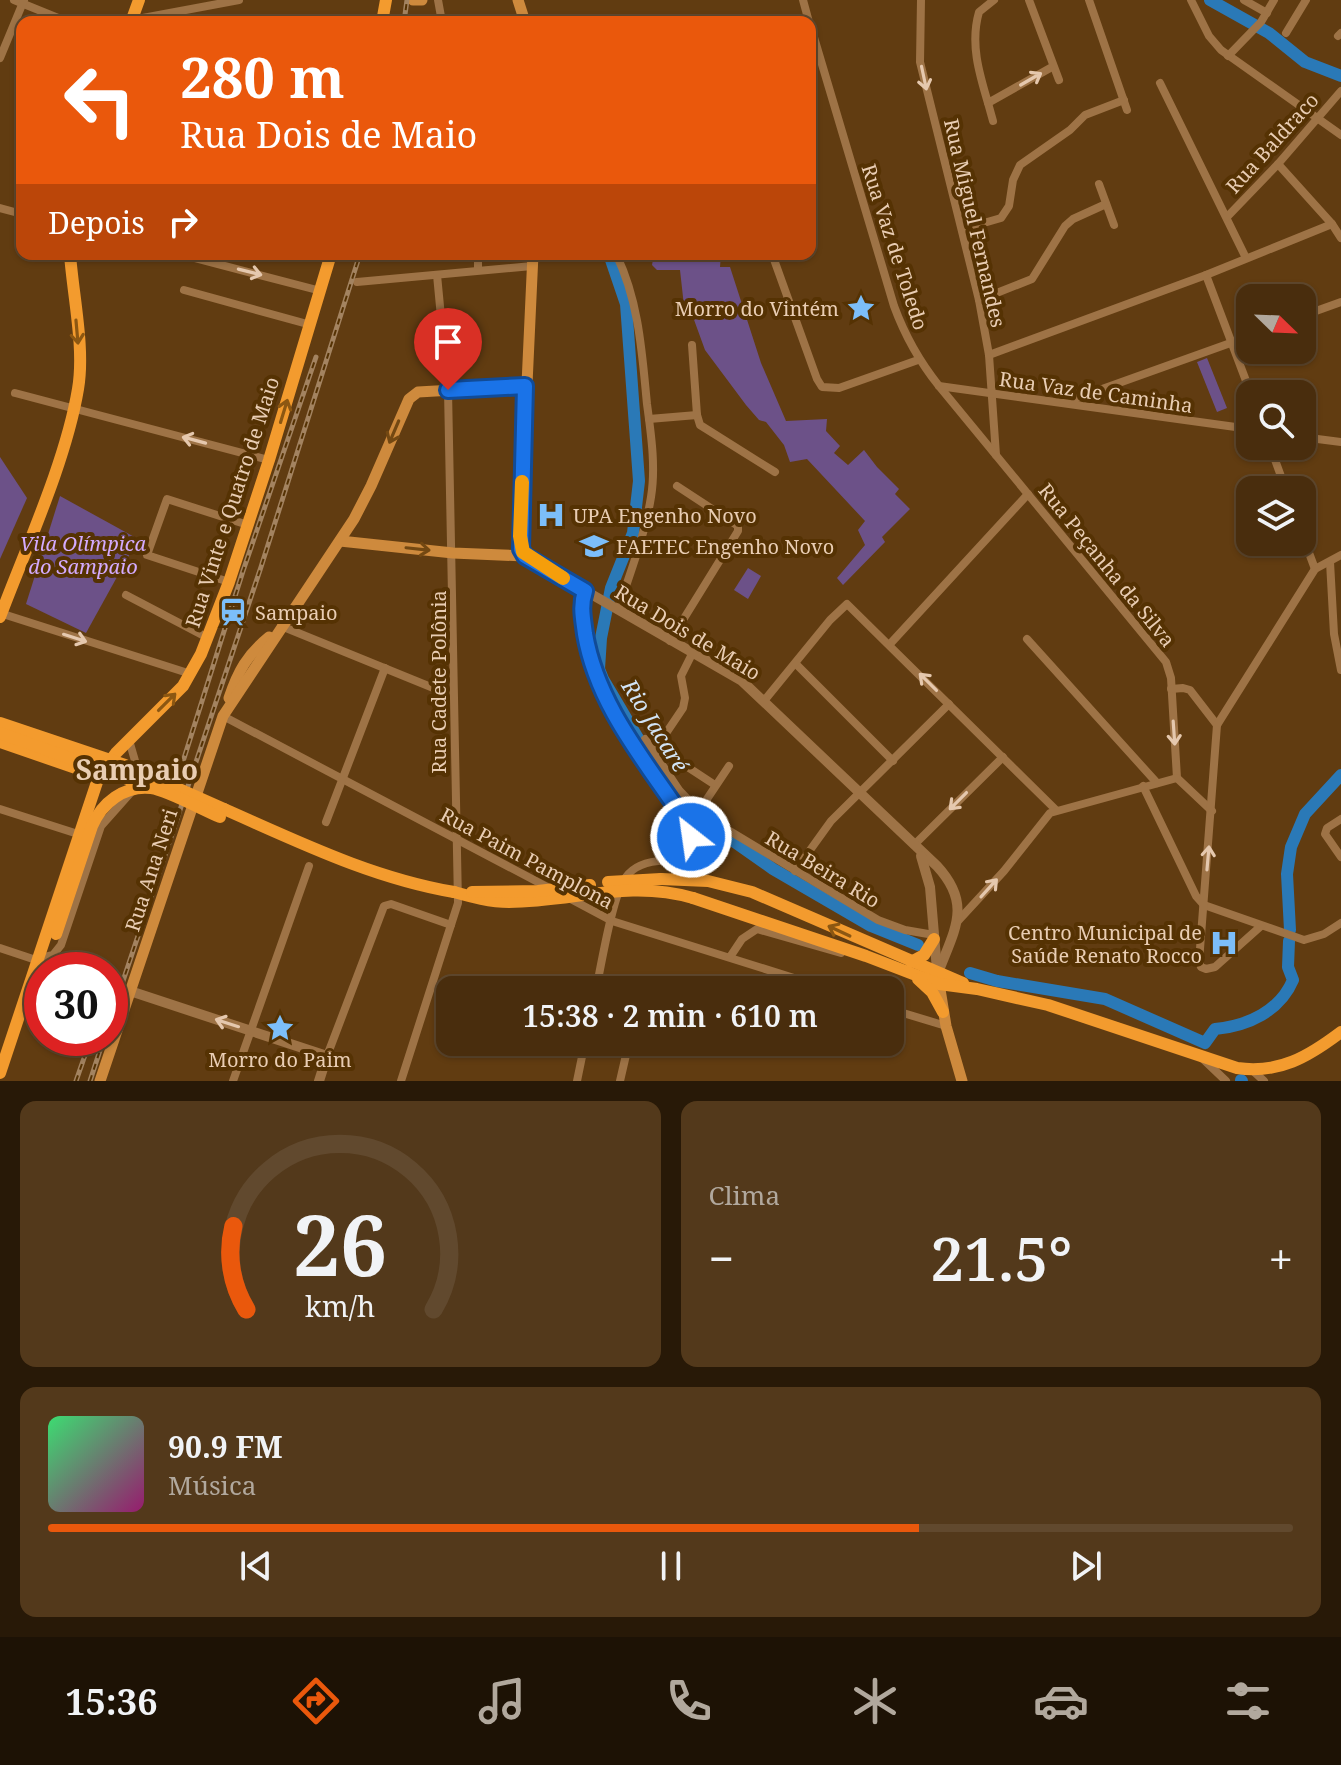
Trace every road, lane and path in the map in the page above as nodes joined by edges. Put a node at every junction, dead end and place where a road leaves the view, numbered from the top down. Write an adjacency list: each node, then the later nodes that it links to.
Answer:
1 (239, 0): 14 (street)
2 (413, 0): 3 (main road)
3 (422, 0)
4 (921, 0): 36 (street, Rua Miguel Fernandes, one-way to 36)
5 (994, 0): 25 (street)
6 (1029, 0): 20 (street)
7 (1089, 0): 24 (street)
8 (1191, 0): 18 (street)
9 (1244, 0): 15 (street)
10 (1274, 0): 15 (street)
11 (1306, 0): 16 (street)
12 (21, 1): 13 (street); 19 (street)
13 (55, 16)
14 (157, 16)
15 (1264, 17): 18 (street)
16 (1286, 33)
17 (816, 47): 60 (street, Rua Vaz de Toledo)
18 (1228, 56): 27 (street)
19 (0, 58)
20 (1052, 67): 21 (street); 25 (street, one-way to 20)
21 (1059, 80)
22 (1160, 83): 33 (street)
23 (1338, 94): 27 (street, Rua Baldraco)
24 (1124, 100): 26 (street); 36 (street)
25 (988, 103): 28 (street)
26 (1127, 110)
27 (1317, 118): 29 (street); 30 (street, Rua Baldraco)
28 (993, 121)
29 (1341, 135)
30 (1278, 164): 33 (street, Rua Baldraco); 34 (street)
31 (1099, 184): 32 (street)
32 (1106, 204): 35 (street); 52 (street)
33 (1227, 217): 38 (street)
34 (1332, 224): 37 (street); 38 (street)
35 (1114, 225)
36 (963, 229): 52 (street, Rua Miguel Fernandes)
37 (1341, 238)
38 (1246, 258): 48 (street)
39 (70, 260): 68 (main road, one-way to 68)
40 (202, 260): 51 (street, one-way to 51)
41 (329, 260): 51 (main road, Rua Vinte e Quatro de Maio)
42 (478, 260): 46 (street)
43 (532, 260): 46 (street); 62 (main road)
44 (619, 260): 70 (street)
45 (774, 260): 60 (street)
46 (478, 269): 47 (street)
47 (437, 275): 49 (street); 64 (street, Rua Cadete Polônia)
48 (1206, 275): 57 (street); 59 (street)
49 (357, 282)
50 (184, 290): 55 (street)
51 (321, 291): 55 (main road, Rua Vinte e Quatro de Maio)
52 (979, 300): 59 (street, Rua Miguel Fernandes)
53 (1341, 302): 54 (street)
54 (1316, 311)
55 (311, 325): 75 (main road, Rua Vinte e Quatro de Maio, one-way to 55)
56 (1236, 342): 57 (street)
57 (1233, 343): 61 (street); 67 (street)
58 (692, 345): 69 (street)
59 (989, 355): 66 (street, Rua Miguel Fernandes)
60 (918, 360): 63 (street, Rua Vaz de Toledo)
61 (1246, 380)
62 (525, 386): 64 (main road); 82 (main road)
63 (939, 386): 66 (street, Rua Vaz de Caminha); 74 (street, Rua Vaz de Toledo)
64 (448, 390): 80 (main road, Rua Ana Neri, one-way to 80); 81 (street, Rua Cadete Polônia)
65 (15, 393): 68 (street)
66 (992, 394): 67 (street, Rua Vaz de Caminha); 74 (street, Rua Miguel Fernandes)
67 (1060, 404): 71 (street, Rua Vaz de Caminha)
68 (73, 409): 75 (street, one-way to 68); 93 (main road)
69 (697, 415): 70 (street); 76 (street)
70 (649, 419): 92 (street)
71 (1236, 427)
72 (1316, 439): 73 (street)
73 (1341, 442)
74 (996, 455): 78 (street, Rua Peçanha da Silva)
75 (269, 460): 79 (main road, Rua Vinte e Quatro de Maio)
76 (775, 472)
77 (677, 486): 97 (street)
78 (1028, 494): 98 (street); 104 (street, Rua Peçanha da Silva)
79 (248, 525): 87 (main road, Rua Vinte e Quatro de Maio); 87 (street)
80 (340, 541): 81 (main road, Rua Dois de Maio, one-way to 81); 94 (main road, Rua Ana Neri)
81 (453, 553): 82 (main road, Rua Dois de Maio); 105 (street, Rua Cadete Polônia)
82 (525, 556): 90 (street, Rua Dois de Maio)
83 (1310, 556): 86 (street)
84 (1341, 556): 85 (street)
85 (1330, 562): 86 (street); 89 (street)
86 (1315, 569): 110 (street)
87 (229, 582): 95 (main road, Rua Vinte e Quatro de Maio)
88 (1341, 582): 89 (street)
89 (1331, 585): 102 (street)
90 (585, 591): 92 (street, Rua Dois de Maio); 115 (street)
91 (126, 595): 95 (street)
92 (615, 608): 97 (street, Rua Dois de Maio)
93 (0, 615): 103 (street, one-way to 103)
94 (280, 628): 101 (street); 108 (main road, Rua Ana Neri)
95 (208, 638): 103 (main road, Rua Vinte e Quatro de Maio)
96 (1027, 639): 122 (street)
97 (670, 641): 99 (street, Rua Dois de Maio)
98 (890, 644): 100 (street); 107 (street, one-way to 98)
99 (692, 654): 106 (street, Rua Dois de Maio); 115 (street)
100 (796, 664): 106 (street); 117 (street)
101 (385, 668): 105 (street); 121 (street)
102 (1341, 670)
103 (191, 674): 113 (main road, Rua Vinte e Quatro de Maio, one-way to 103)
104 (1171, 689): 110 (street); 120 (street, Rua Peçanha da Silva, one-way to 120)
105 (453, 696): 135 (street, Rua Cadete Polônia)
106 (764, 701): 126 (street, Rua Dois de Maio)
107 (949, 704): 116 (street); 117 (street)
108 (224, 713): 121 (street, Rua Paim Pamplona); 166 (main road, Rua Ana Neri)
109 (0, 723): 131 (main road, bridge)
110 (1217, 725): 130 (street)
111 (0, 733): 125 (main road, bridge)
112 (645, 739): 115 (street)
113 (129, 740): 119 (main road, Rua Vinte e Quatro de Maio); 158 (street, Rua Vinte e Quatro de Maio)
114 (0, 742): 119 (main road)
115 (652, 755): 123 (street); 129 (street, Rua Beira Rio); 138 (street)
116 (1003, 757): 128 (street); 136 (street, one-way to 136)
117 (893, 761): 126 (street)
118 (729, 766): 123 (street)
119 (99, 776): 134 (main road, Rua Vinte e Quatro de Maio)
120 (1177, 778): 122 (street); 130 (street)
121 (342, 781): 133 (street); 135 (street, Rua Paim Pamplona)
122 (1157, 783): 124 (street)
123 (715, 785): 129 (street)
124 (1143, 786): 128 (street); 147 (street)
125 (152, 788): 131 (main road, bridge); 157 (main road, bridge)
126 (860, 793): 136 (street, Rua Dois de Maio); 141 (street)
127 (0, 809): 134 (street)
128 (1056, 810): 150 (street, one-way to 128)
129 (699, 811): 141 (street, Rua Beira Rio)
130 (1212, 811): 147 (street, one-way to 130)
131 (222, 813): 146 (main road)
132 (1341, 819): 137 (street)
133 (326, 822)
134 (78, 834): 156 (main road, Rua Vinte e Quatro de Maio)
135 (455, 838): 143 (street, Rua Paim Pamplona); 152 (street, Rua Cadete Polônia)
136 (916, 848): 144 (street, Rua Dois de Maio); 145 (street)
137 (1340, 855)
138 (679, 860): 140 (street); 142 (street)
139 (309, 866): 171 (street)
140 (708, 866)
141 (795, 871): 154 (street, Rua Beira Rio)
142 (625, 878): 143 (street); 149 (street)
143 (536, 881): 149 (street, Rua Paim Pamplona)
144 (951, 884): 145 (street); 150 (street)
145 (930, 887): 148 (street)
146 (454, 892): 160 (main road, bridge); 162 (main road, one-way to 146, bridge)
147 (1204, 905): 153 (street); 153 (street)
148 (932, 912): 150 (street); 154 (street)
149 (612, 921): 161 (street, Rua Paim Pamplona); 163 (street)
150 (957, 922): 165 (street)
151 (1341, 923): 153 (street)
152 (451, 925): 174 (street); 184 (street, Rua Cadete Polônia)
153 (1261, 926)
154 (934, 937): 162 (main road); 165 (street)
155 (0, 948): 159 (street)
156 (43, 952)
157 (45, 952)
158 (55, 952)
159 (24, 954)
160 (866, 956): 161 (street); 162 (main road)
161 (730, 957): 164 (street, Rua Paim Pamplona)
162 (910, 967): 165 (main road); 168 (main road)
163 (599, 976)
164 (789, 976)
165 (938, 978): 168 (main road); 173 (main road)
166 (130, 991): 171 (street, one-way to 166); 181 (main road, Rua Ana Neri)
167 (24, 1006): 178 (main road, Rua Vinte e Quatro de Maio)
168 (943, 1012): 170 (main road)
169 (904, 1013): 170 (street)
170 (946, 1026): 180 (main road)
171 (251, 1031): 174 (street); 182 (street)
172 (1341, 1032): 179 (main road)
173 (1200, 1055): 177 (main road); 187 (street)
174 (327, 1056): 183 (street)
175 (582, 1056): 185 (street)
176 (626, 1056): 186 (street)
177 (1246, 1069): 179 (main road); 188 (street)
178 (0, 1073)
179 (1271, 1075)
180 (961, 1080)
181 (100, 1081)
182 (233, 1081)
183 (319, 1081)
184 (401, 1081)
185 (577, 1081)
186 (620, 1081)
187 (1226, 1081)
188 (1264, 1081)

